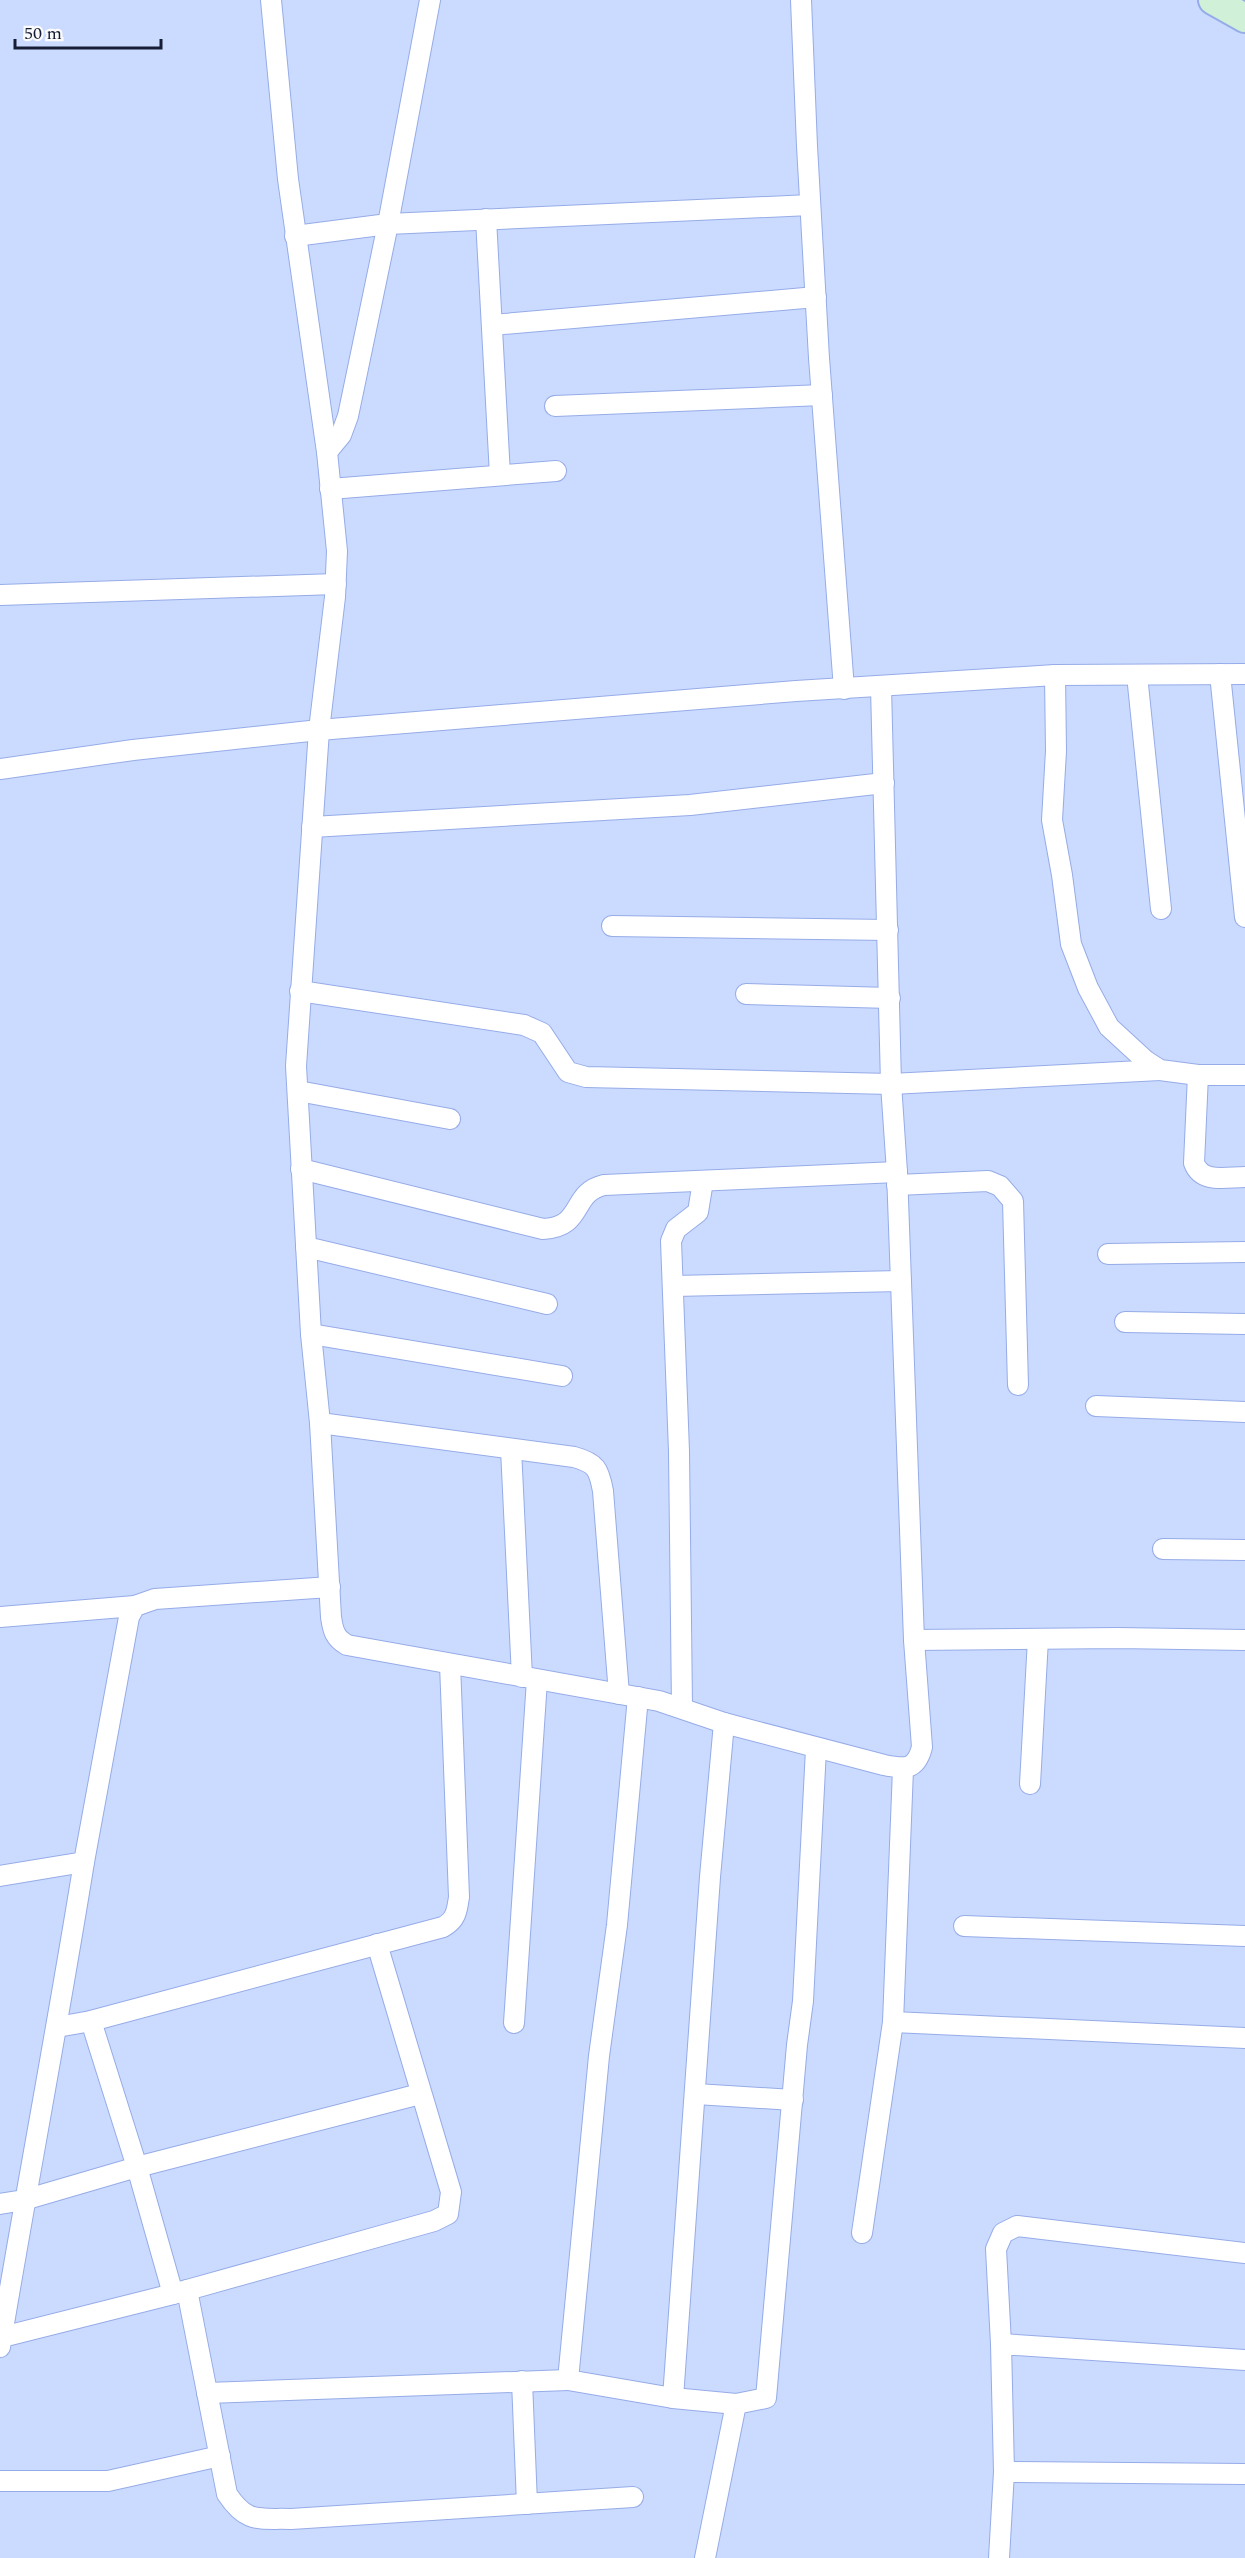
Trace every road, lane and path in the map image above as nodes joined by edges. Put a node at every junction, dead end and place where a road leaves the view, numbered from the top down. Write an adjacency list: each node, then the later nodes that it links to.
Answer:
1 (271, 0): 9 (street)
2 (430, 0): 8 (street)
3 (801, 0): 6 (street)
4 (1213, 0): 5 (main road)
5 (1245, 18)
6 (810, 205): 7 (street); 10 (street)
7 (486, 219): 8 (street); 11 (street)
8 (388, 224): 9 (street); 14 (street)
9 (296, 236): 14 (street)
10 (816, 297): 11 (street); 12 (street)
11 (492, 325): 16 (street)
12 (822, 395): 13 (street); 25 (street)
13 (555, 406)
14 (327, 452): 17 (street)
15 (556, 471): 16 (street)
16 (500, 475): 17 (street)
17 (330, 489): 18 (street)
18 (336, 584): 19 (street); 26 (street)
19 (0, 595)
20 (1220, 674): 21 (street); 23 (street); 31 (street)
21 (1245, 674)
22 (1055, 675): 23 (street); 24 (street); 37 (street)
23 (1137, 675): 30 (street)
24 (881, 687): 25 (street); 28 (street)
25 (844, 688): 26 (street)
26 (320, 730): 27 (street); 29 (street)
27 (0, 769)
28 (884, 783): 29 (street); 33 (street)
29 (312, 827): 34 (street)
30 (1161, 909)
31 (1245, 917)
32 (612, 926): 33 (street)
33 (888, 930): 36 (street)
34 (300, 991): 40 (street); 41 (street)
35 (746, 994): 36 (street)
36 (890, 998): 40 (street)
37 (1160, 1070): 38 (street); 40 (street)
38 (1198, 1075): 39 (street); 44 (street)
39 (1245, 1075)
40 (891, 1084): 45 (street)
41 (298, 1091): 42 (street); 43 (street)
42 (450, 1119)
43 (301, 1169): 46 (street); 47 (street)
44 (1245, 1177)
45 (897, 1178): 46 (street); 50 (street); 57 (street)
46 (703, 1180): 51 (street)
47 (306, 1247): 52 (street); 55 (street)
48 (1245, 1252): 49 (street)
49 (1108, 1254)
50 (901, 1281): 51 (street); 68 (street)
51 (674, 1286): 73 (street)
52 (547, 1304)
53 (1125, 1322): 54 (street)
54 (1245, 1324)
55 (311, 1334): 56 (street); 60 (street)
56 (562, 1376)
57 (1018, 1385)
58 (1096, 1406): 59 (street)
59 (1245, 1412)
60 (320, 1423): 61 (street); 64 (street)
61 (511, 1449): 71 (street); 72 (street)
62 (1163, 1549): 63 (street)
63 (1245, 1550)
64 (330, 1587): 65 (street); 70 (street)
65 (135, 1606): 66 (street); 78 (street)
66 (0, 1617)
67 (1038, 1639): 68 (street); 69 (street); 77 (street)
68 (914, 1640): 76 (street)
69 (1245, 1640)
70 (450, 1664): 71 (street); 82 (street)
71 (530, 1678): 72 (street); 85 (street)
72 (629, 1696): 73 (street); 100 (street)
73 (681, 1707): 74 (street)
74 (724, 1723): 75 (street); 89 (street)
75 (816, 1749): 76 (street); 90 (street)
76 (903, 1769): 84 (street)
77 (1030, 1784)
78 (84, 1862): 79 (street); 86 (street)
79 (0, 1876)
80 (964, 1926): 81 (street)
81 (1245, 1936)
82 (377, 1944): 83 (street); 88 (street)
83 (91, 2021): 86 (street); 91 (street)
84 (892, 2022): 87 (street); 94 (street)
85 (514, 2023)
86 (57, 2028): 92 (street)
87 (1245, 2038)
88 (420, 2094): 91 (street); 96 (street)
89 (696, 2094): 90 (street); 103 (street)
90 (793, 2100): 104 (street)
91 (137, 2167): 92 (street); 96 (street)
92 (24, 2199): 93 (street); 97 (street)
93 (0, 2204)
94 (862, 2233)
95 (1245, 2253): 98 (street)
96 (180, 2292): 97 (street); 102 (street)
97 (1, 2343)
98 (1001, 2344): 99 (street); 106 (street)
99 (1245, 2360)
100 (568, 2380): 101 (street); 103 (street)
101 (522, 2381): 102 (street); 110 (street)
102 (207, 2393): 105 (street)
103 (673, 2398): 104 (street)
104 (736, 2404): 111 (street)
105 (220, 2456): 108 (street); 110 (street)
106 (1004, 2472): 107 (street); 112 (street)
107 (1245, 2474)
108 (0, 2481)
109 (633, 2497): 110 (street)
110 (526, 2504)
111 (705, 2558)
112 (999, 2558)

